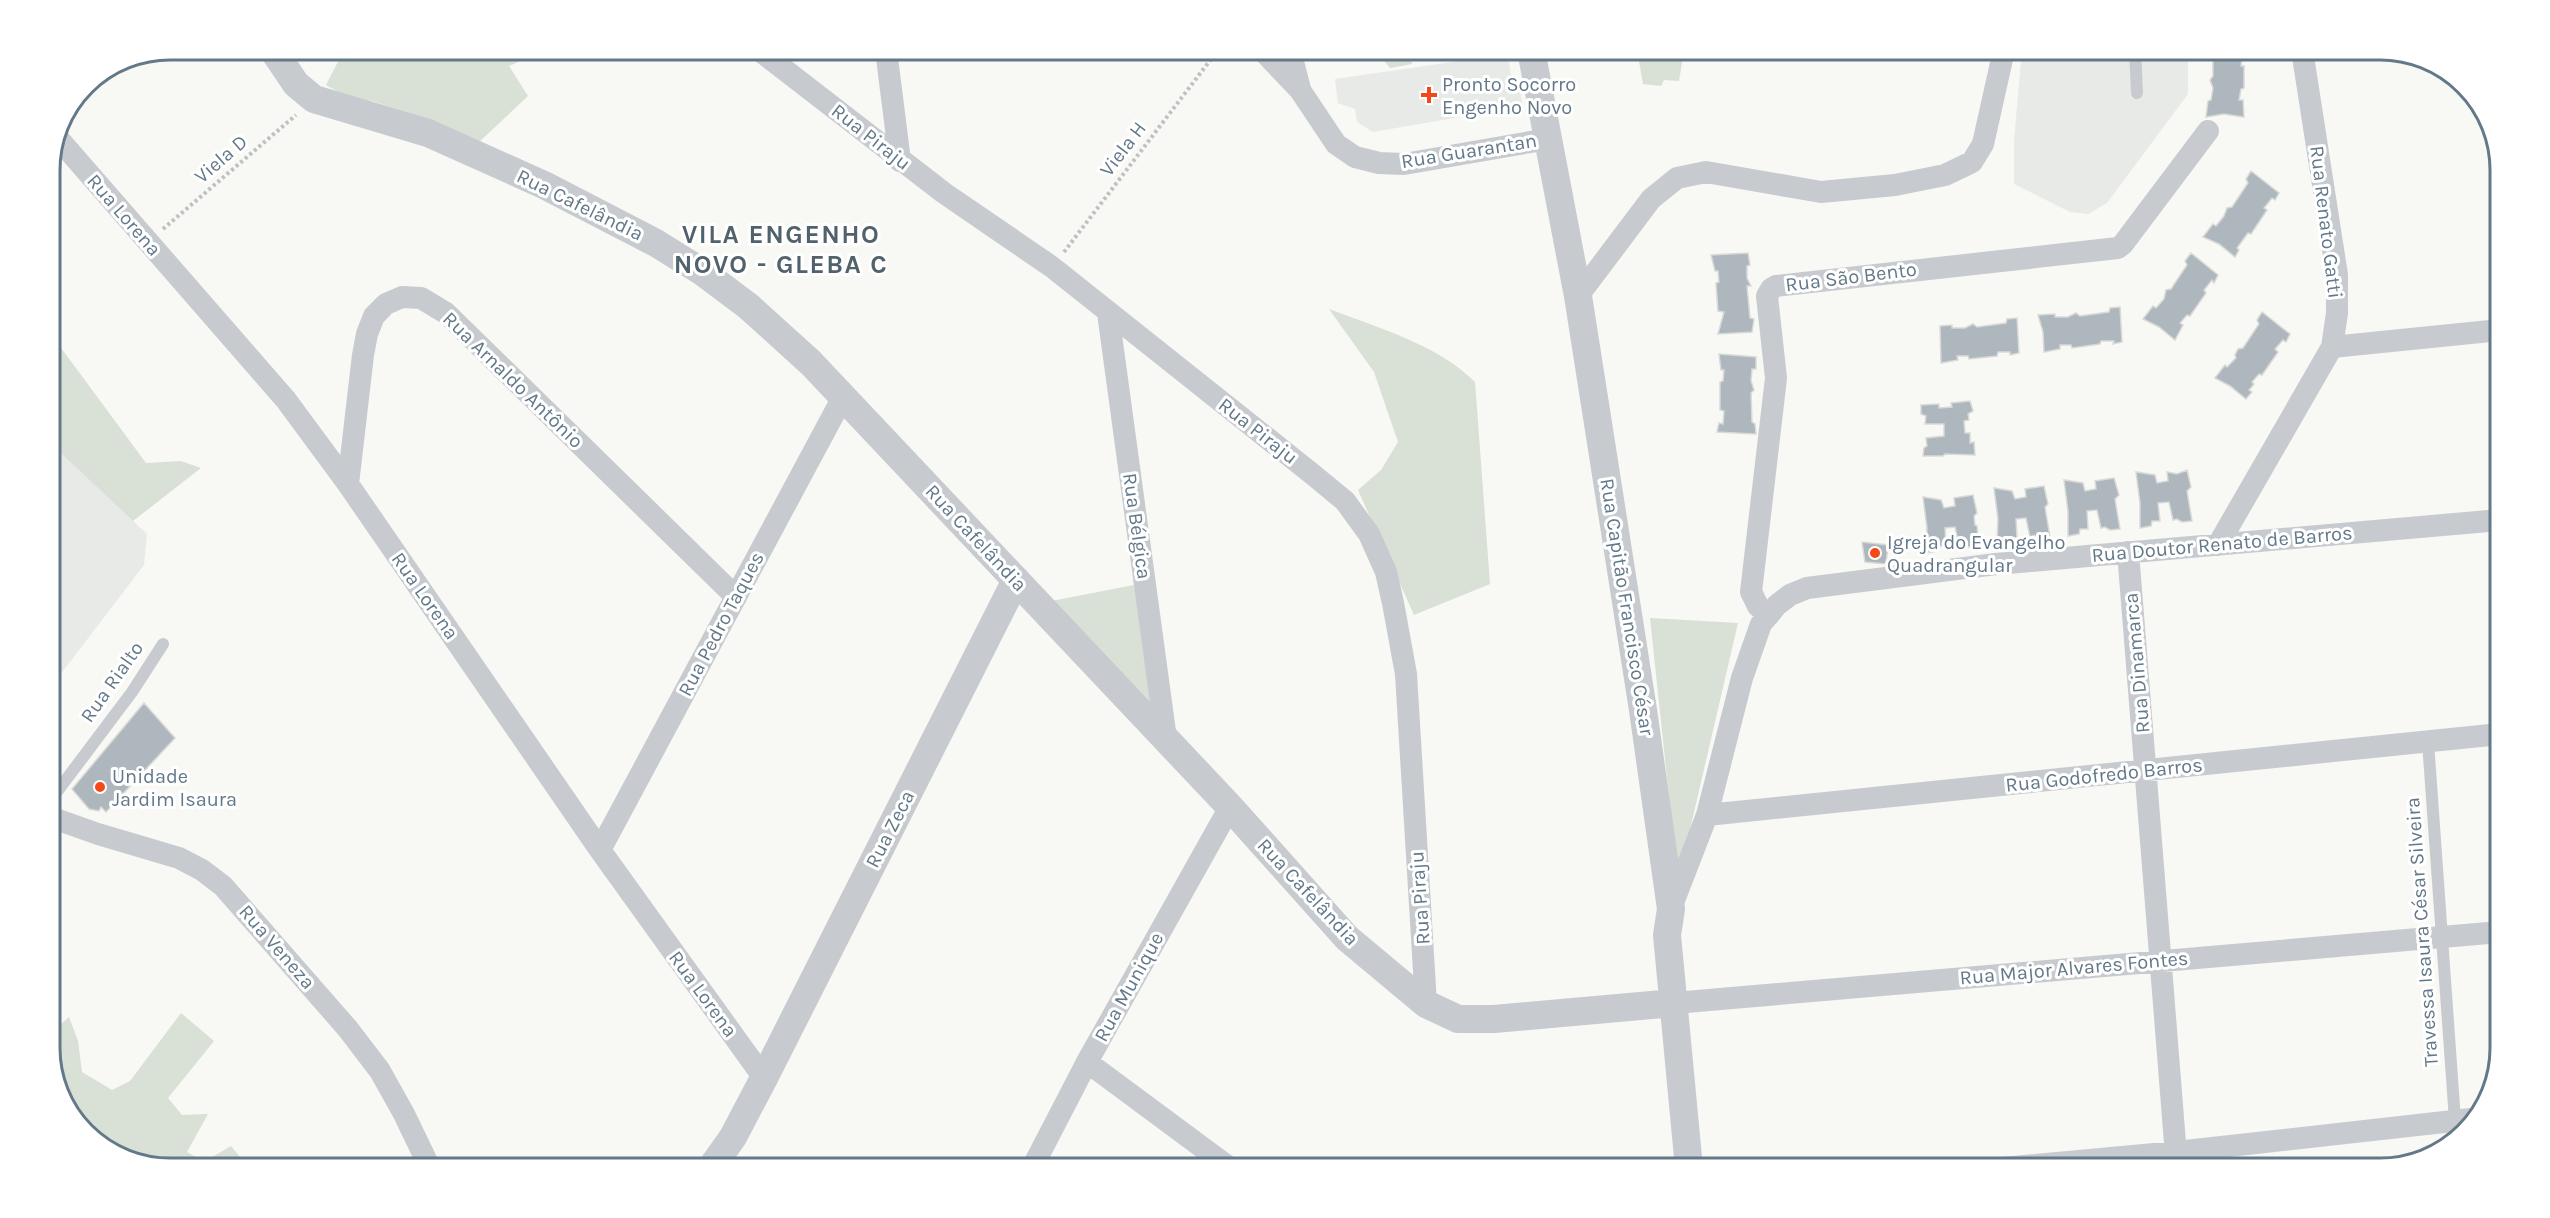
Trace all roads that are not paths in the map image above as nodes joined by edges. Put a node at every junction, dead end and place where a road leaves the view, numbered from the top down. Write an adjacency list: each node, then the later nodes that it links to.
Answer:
1 (280, 60): 20 (street, Rua Cafelândia)
2 (772, 60): 15 (street, Rua Piraju)
3 (887, 60): 15 (street)
4 (1272, 60): 10 (street, Rua Guarantan)
5 (1292, 60): 10 (street)
6 (1533, 60): 13 (street, Rua Capitão Francisco César)
7 (2002, 60): 16 (street)
8 (2136, 60): 11 (lane)
9 (2304, 60): 19 (street, Rua Renato Gatti)
10 (1300, 90): 13 (street, Rua Guarantan)
11 (2137, 93)
12 (2208, 131): 27 (street, Rua São Bento)
13 (1548, 139): 16 (street, Rua Capitão Francisco César)
14 (63, 145): 21 (street, Rua Lorena)
15 (900, 160): 17 (street, Rua Piraju)
16 (1578, 296): 38 (street, Rua Capitão Francisco César)
17 (1108, 313): 30 (street, Rua Bélgica); 42 (street, Rua Piraju)
18 (2490, 331): 19 (street)
19 (2332, 347): 23 (street, Rua Renato Gatti)
20 (843, 397): 25 (street, Rua Cafelândia); 26 (street, Rua Pedro Taques)
21 (348, 484): 26 (street, Rua Arnaldo Antônio); 37 (street, Rua Lorena)
22 (2490, 521): 23 (street, Rua Doutor Renato de Barros)
23 (2218, 545): 24 (street, Rua Doutor Renato de Barros)
24 (2128, 552): 27 (street, Rua Doutor Renato de Barros); 32 (street, Rua Dinamarca)
25 (1016, 580): 30 (street, Rua Cafelândia); 45 (street, Rua Zeca)
26 (736, 597): 37 (street, Rua Pedro Taques)
27 (1769, 615): 35 (street, Rua Doutor Renato de Barros)
28 (163, 644): 33 (lane, Rua Rialto)
29 (2490, 735): 31 (street, Rua Godofredo Barros)
30 (1166, 739): 34 (street, Rua Cafelândia)
31 (2428, 742): 32 (street, Rua Godofredo Barros); 40 (lane, Travessa Isaura César Silveira)
32 (2145, 771): 35 (street, Rua Godofredo Barros); 41 (street, Rua Dinamarca)
33 (60, 788)
34 (1230, 807): 42 (street, Rua Cafelândia); 44 (street, Rua Munique)
35 (1707, 815): 38 (street, Rua Doutor Renato de Barros)
36 (60, 821): 47 (street, Rua Veneza)
37 (600, 850): 45 (street, Rua Lorena)
38 (1671, 909): 43 (street, Rua Capitão Francisco César)
39 (2490, 933): 40 (street, Rua Major Alvares Fontes)
40 (2442, 937): 41 (street, Rua Major Alvares Fontes); 46 (lane, Travessa Isaura César Silveira)
41 (2161, 961): 43 (street, Rua Major Alvares Fontes); 52 (street, Rua Dinamarca)
42 (1426, 1004): 43 (street, Rua Cafelândia)
43 (1660, 1004): 51 (street, Rua Capitão Francisco César)
44 (1087, 1062): 49 (street, Rua Munique); 50 (street)
45 (764, 1078): 48 (street, Rua Zeca)
46 (2463, 1120): 53 (street)
47 (425, 1158)
48 (718, 1158)
49 (1037, 1158)
50 (1217, 1158)
51 (1687, 1158)
52 (2177, 1158)
53 (2191, 1158)

